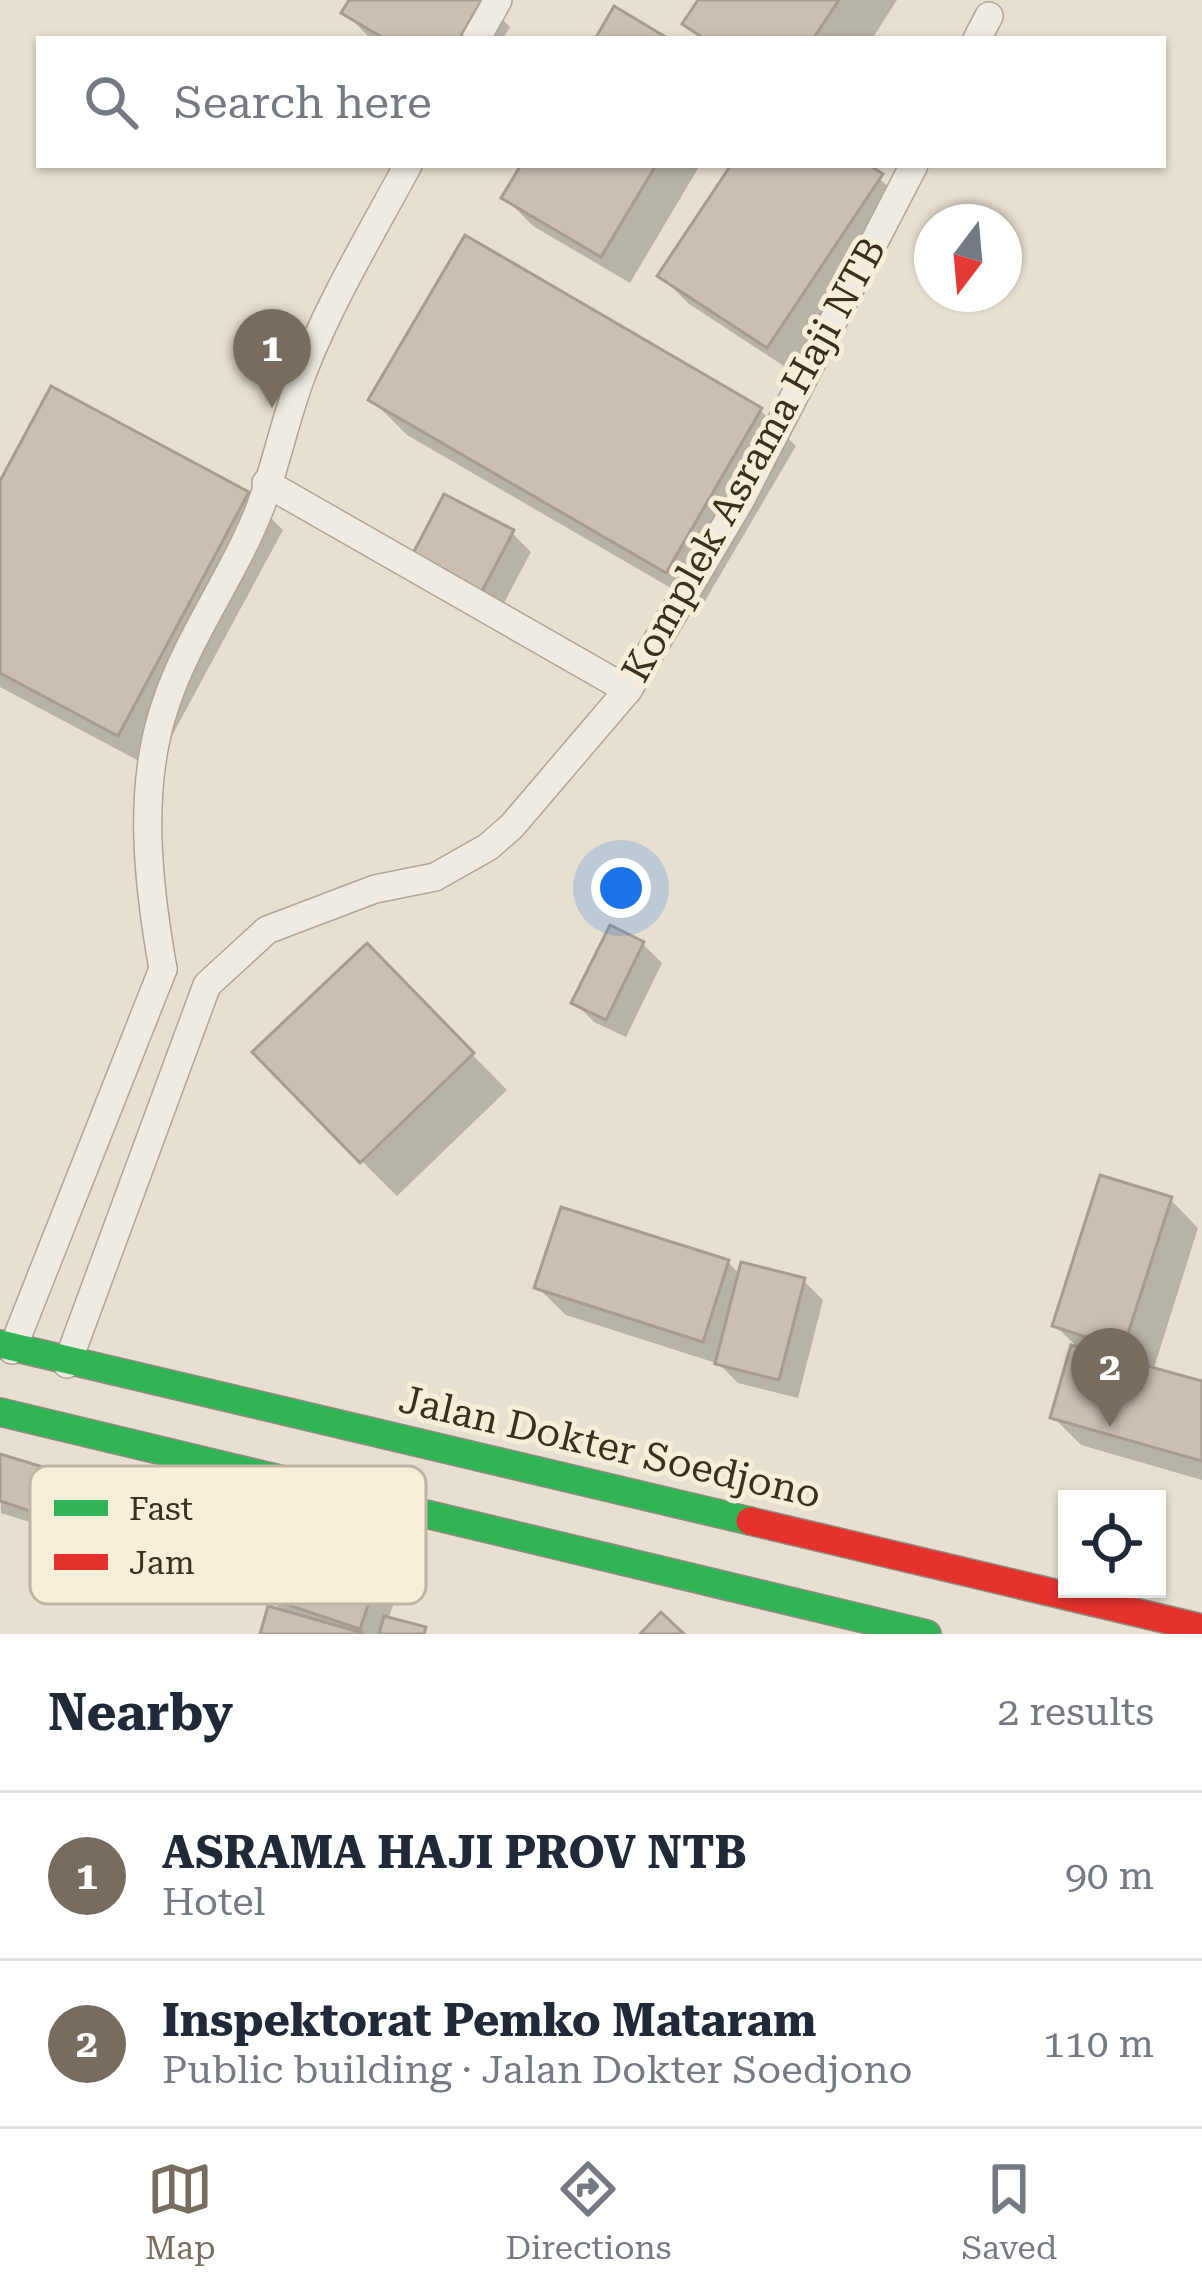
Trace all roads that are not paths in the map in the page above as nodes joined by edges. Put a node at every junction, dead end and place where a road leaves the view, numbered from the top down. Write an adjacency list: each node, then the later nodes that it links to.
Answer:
1 (498, 0): 2 (lane)
2 (478, 36)
3 (406, 168): 5 (lane)
4 (912, 168): 6 (lane, Komplek Asrama Haji NTB)
5 (266, 483): 6 (lane); 7 (lane)
6 (628, 690): 8 (lane, Komplek Asrama Haji NTB)
7 (163, 969): 8 (lane); 9 (lane)
8 (207, 985): 11 (lane)
9 (6, 1346): 10 (lane); 11 (highway, Jalan Dokter Soedjono)
10 (0, 1381)
11 (56, 1392): 12 (highway, Jalan Dokter Soedjono); 13 (highway, Jalan Dokter Soedjono); 14 (highway, Jalan Dokter Soedjono)
12 (0, 1412)
13 (322, 1466)
14 (415, 1466)
15 (426, 1468): 17 (highway, Jalan Dokter Soedjono)
16 (426, 1495): 18 (highway, Jalan Dokter Soedjono)
17 (1202, 1628)
18 (927, 1634)

